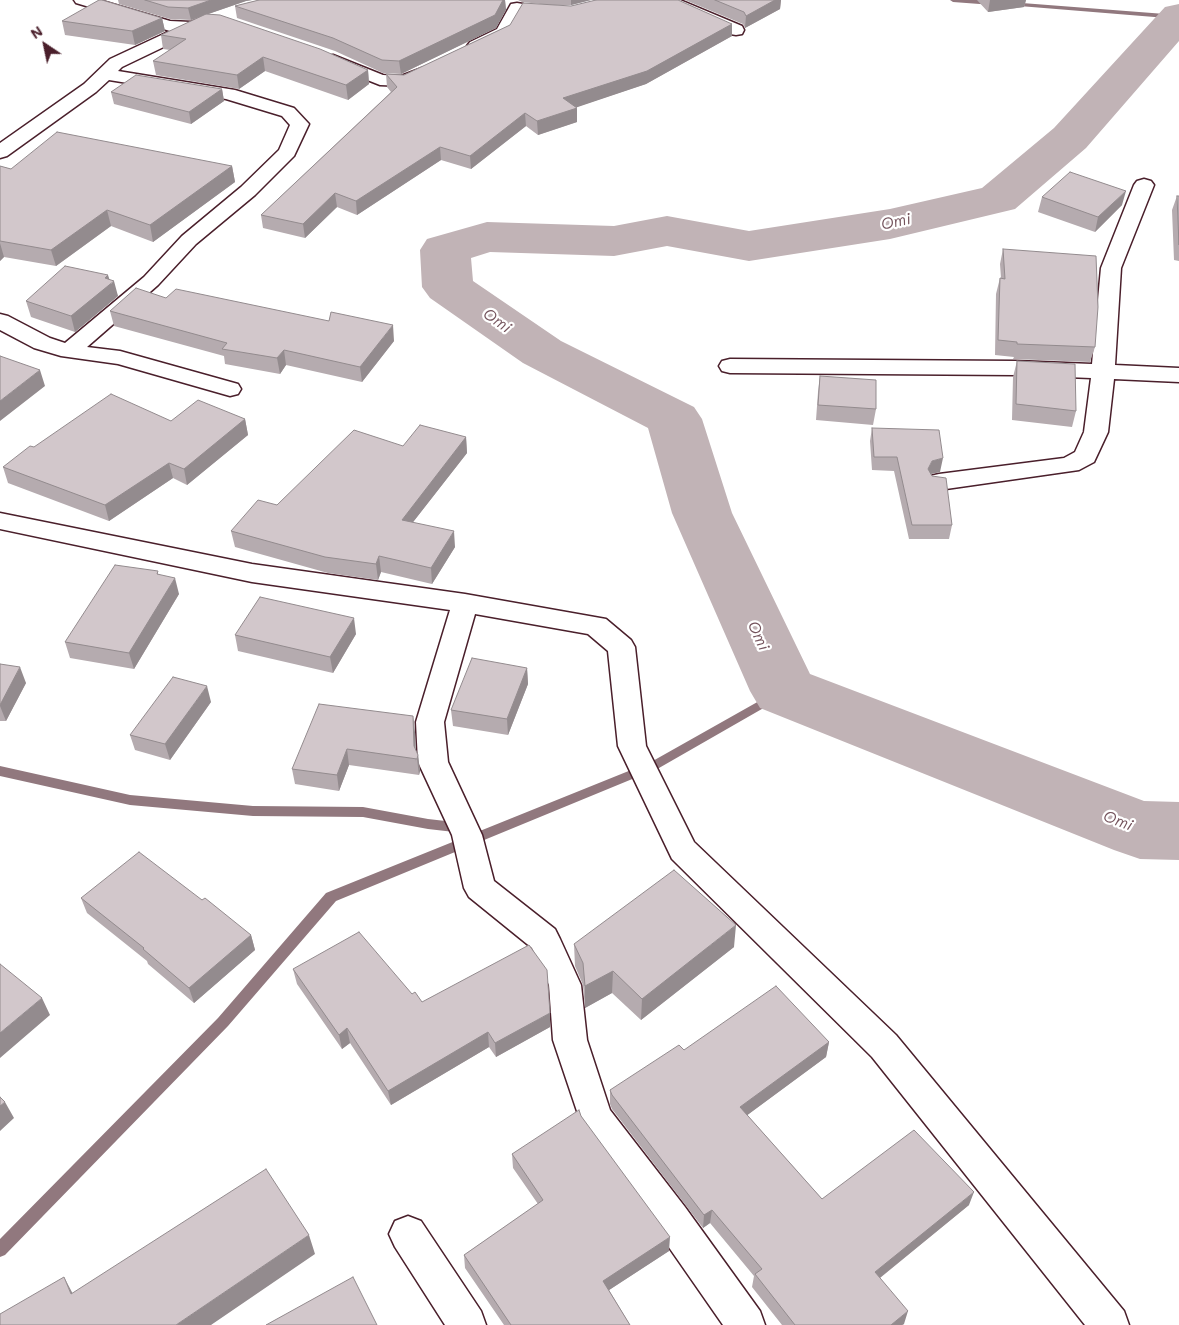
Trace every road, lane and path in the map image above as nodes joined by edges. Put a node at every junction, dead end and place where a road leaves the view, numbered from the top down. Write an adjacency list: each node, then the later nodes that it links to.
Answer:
1 (82, 0): 5 (street)
2 (666, 0): 6 (street)
3 (518, 6): 7 (street)
4 (232, 19): 5 (street)
5 (199, 24): 10 (street)
6 (736, 30)
7 (464, 52)
8 (319, 54): 9 (street)
9 (439, 64)
10 (105, 74): 11 (street); 14 (street)
11 (0, 152)
12 (1144, 185): 16 (street)
13 (0, 321): 14 (street)
14 (68, 351): 18 (street)
15 (730, 366): 16 (street)
16 (1103, 372): 17 (street); 19 (street)
17 (1179, 375)
18 (230, 389)
19 (939, 482)
20 (0, 521): 21 (street)
21 (465, 603): 24 (street); 25 (street)
22 (408, 1234): 23 (street)
23 (467, 1325)
24 (746, 1325)
25 (1110, 1325)

